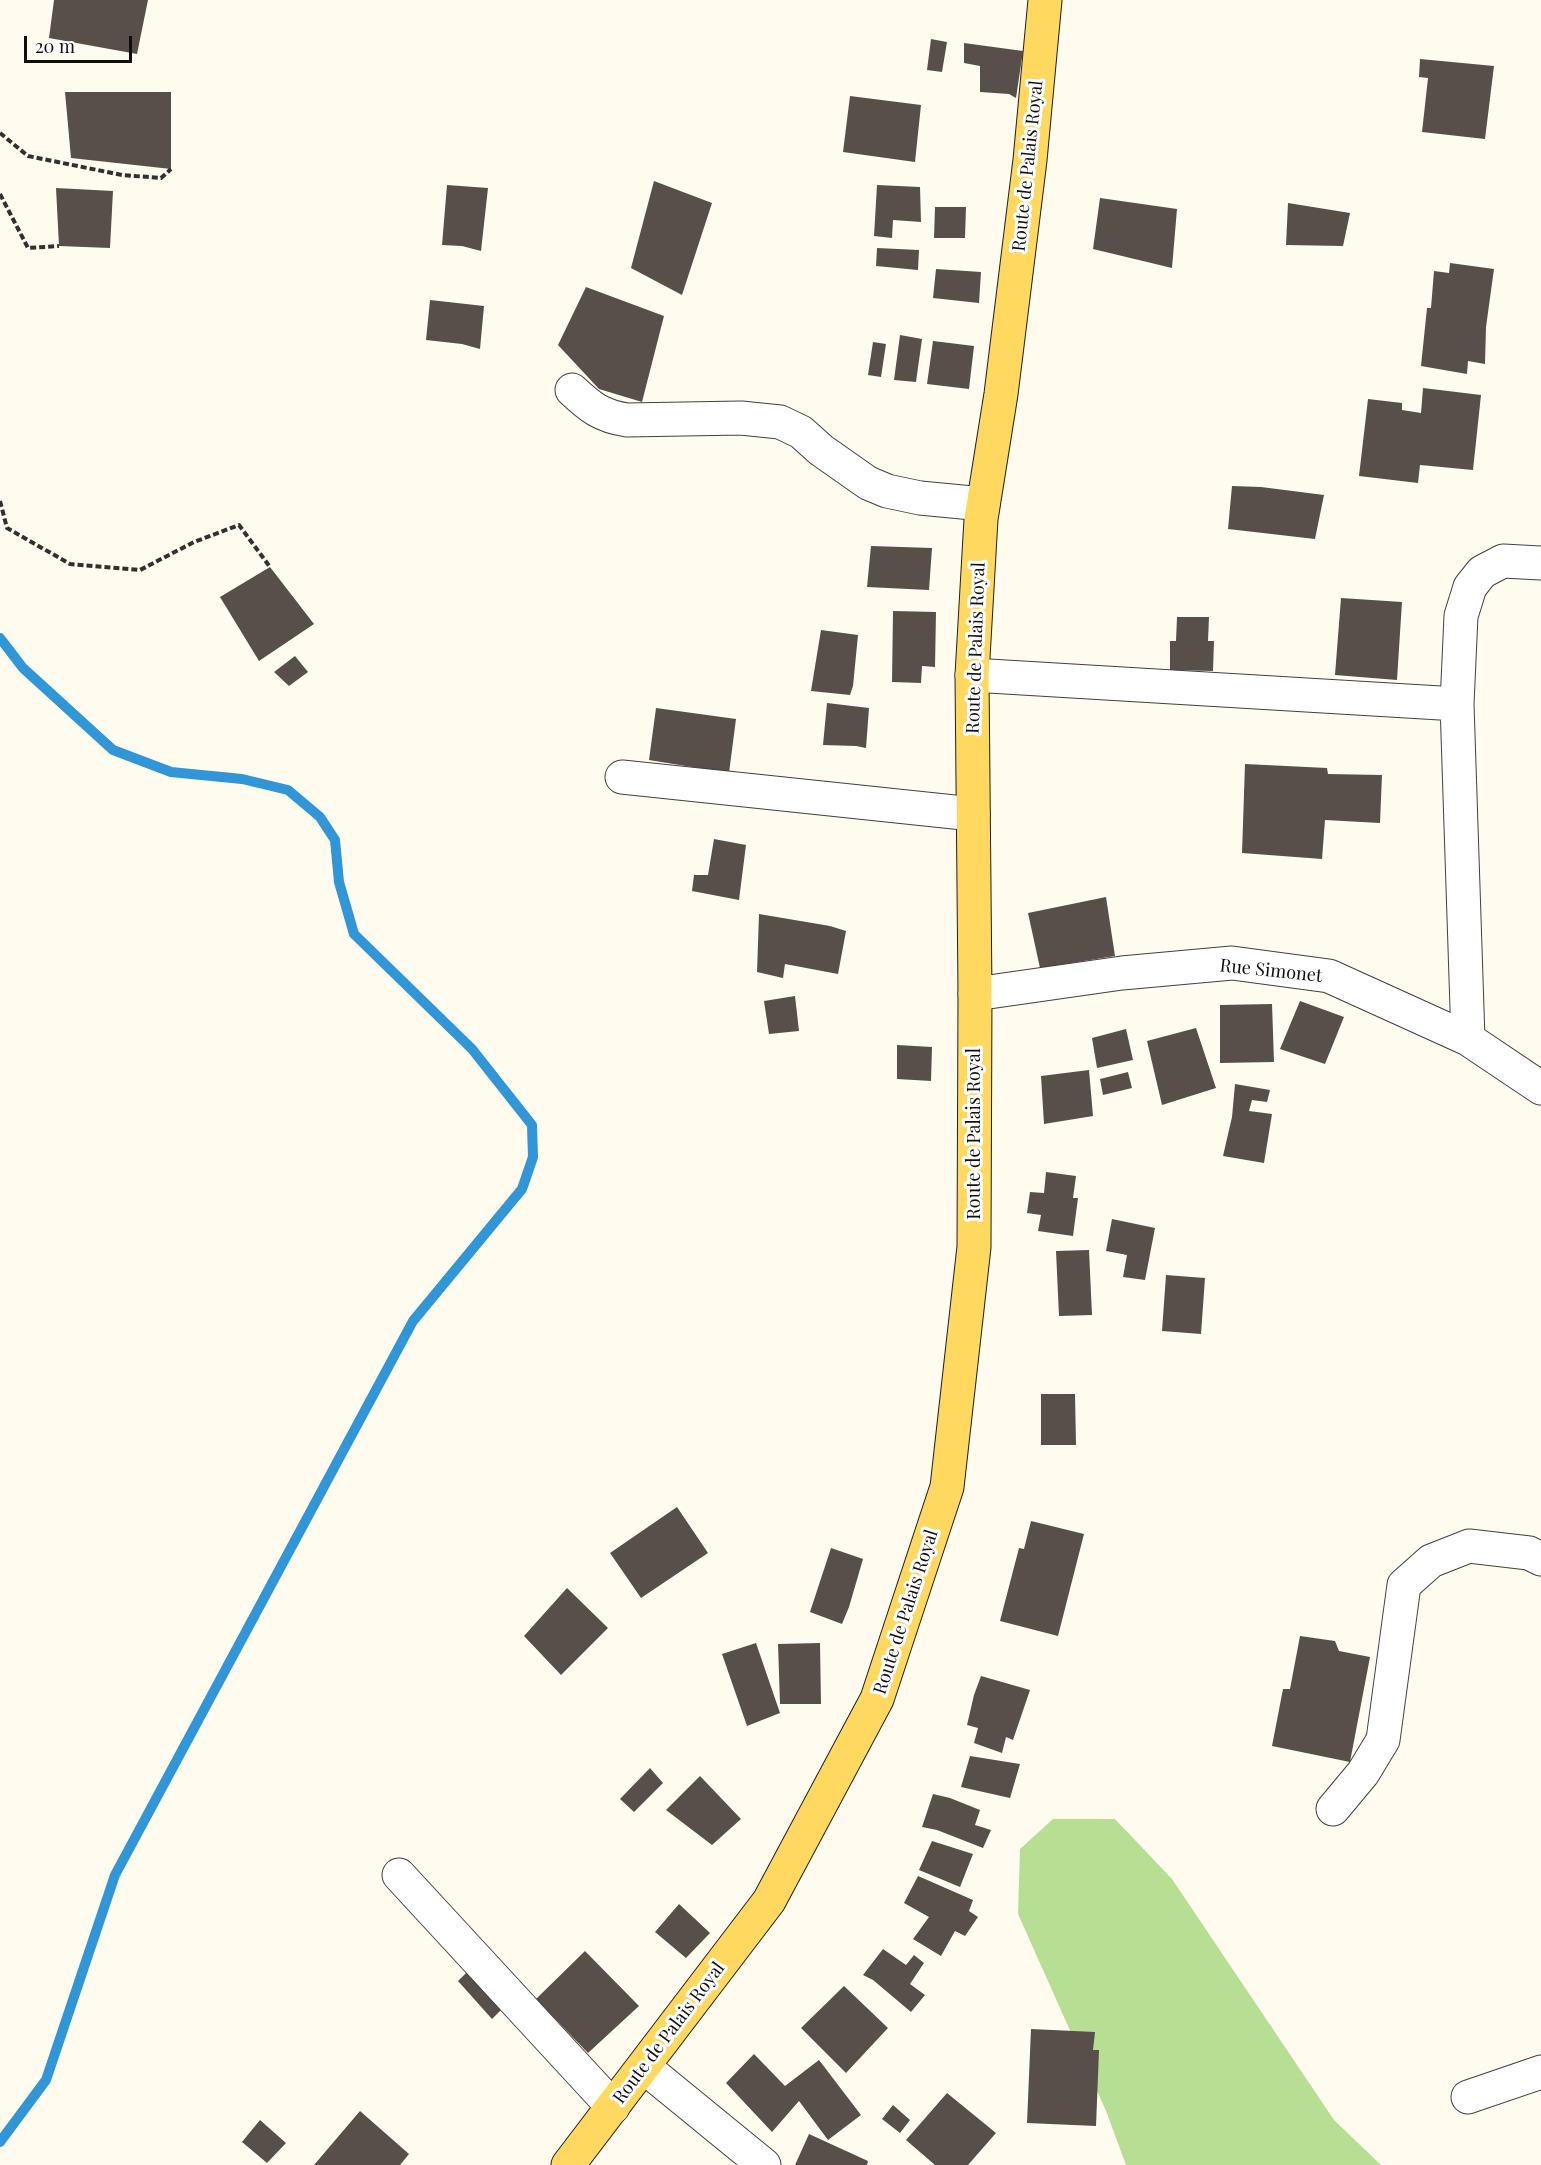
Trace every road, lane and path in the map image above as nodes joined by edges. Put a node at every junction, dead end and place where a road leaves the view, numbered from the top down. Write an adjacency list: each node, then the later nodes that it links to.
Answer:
1 (1045, 0): 8 (main road, Route de Palais Royal)
2 (0, 133): 3 (path)
3 (171, 169)
4 (0, 194): 5 (path)
5 (59, 246)
6 (572, 390): 8 (street)
7 (0, 501): 10 (path)
8 (983, 504): 11 (main road, Route de Palais Royal)
9 (1541, 563): 12 (street)
10 (270, 567)
11 (972, 675): 12 (street); 14 (main road, Route de Palais Royal)
12 (1457, 704): 16 (street)
13 (622, 777): 14 (street)
14 (973, 814): 15 (main road, Route de Palais Royal)
15 (975, 994): 16 (street, Rue Simonet); 21 (main road, Route de Palais Royal)
16 (1468, 1039): 17 (street, Rue Simonet)
17 (1541, 1088)
18 (1541, 1559): 19 (street)
19 (1333, 1809)
20 (399, 1875): 24 (street)
21 (644, 2067): 24 (main road, Route de Palais Royal); 26 (street)
22 (1541, 2072): 23 (street)
23 (1468, 2097)
24 (613, 2107): 25 (main road, Route de Palais Royal)
25 (568, 2165)
26 (764, 2165)

